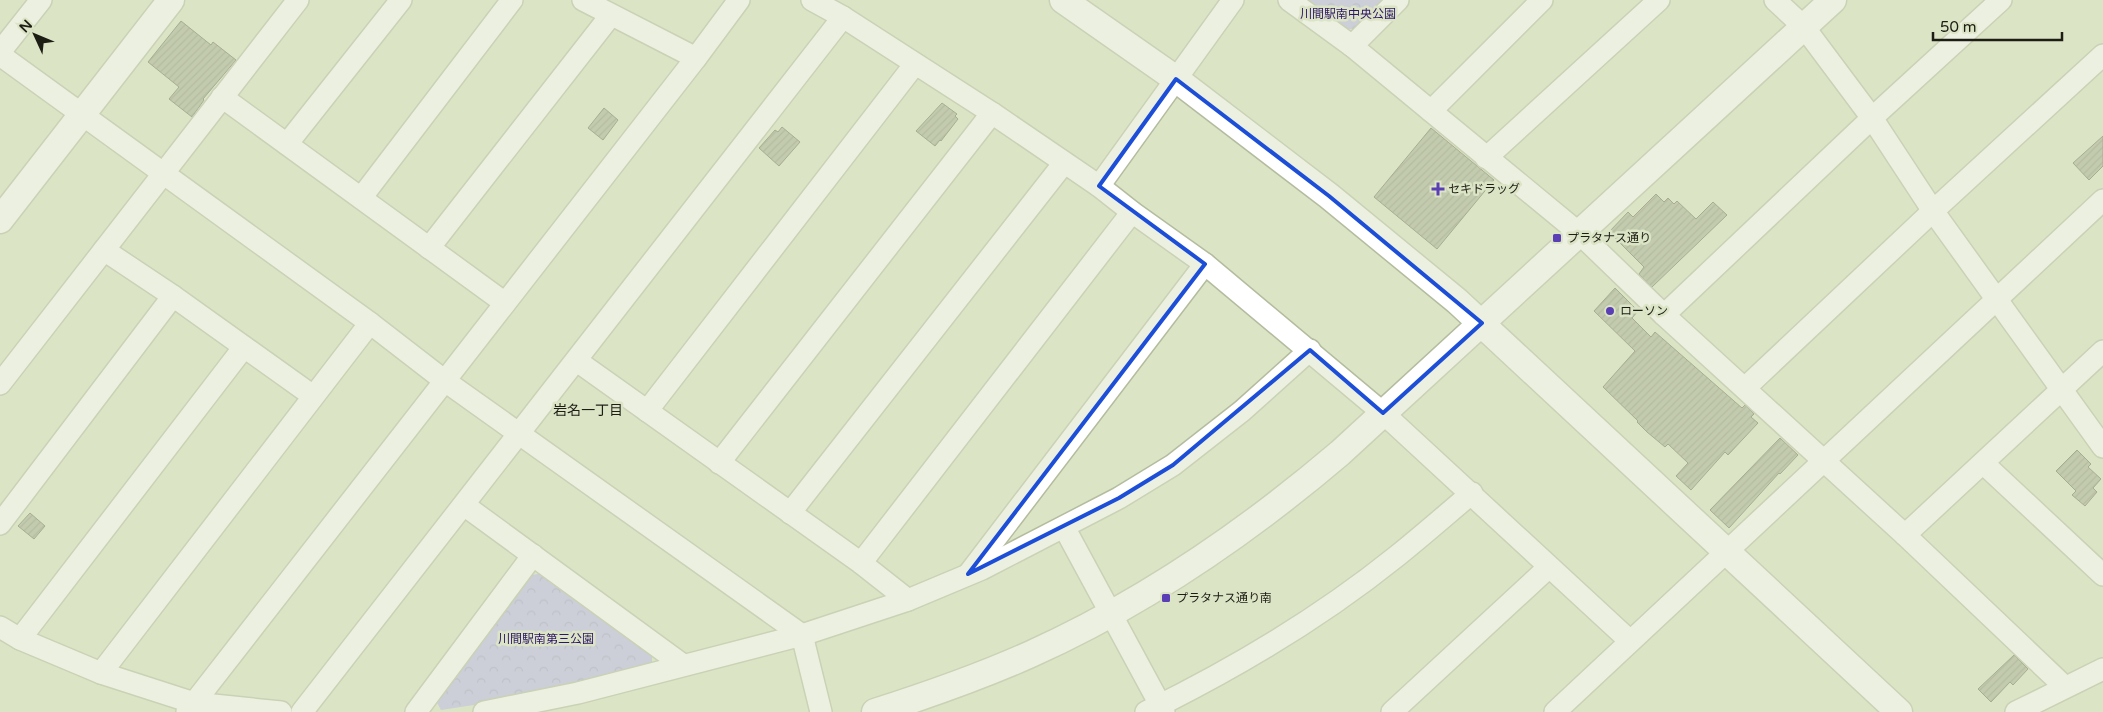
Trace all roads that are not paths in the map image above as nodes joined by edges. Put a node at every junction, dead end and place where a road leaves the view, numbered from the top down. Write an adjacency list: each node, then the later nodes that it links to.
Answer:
1 (41, 0): 22 (street)
2 (171, 0): 30 (street)
3 (298, 0): 27 (street)
4 (401, 0): 32 (street)
5 (512, 0): 37 (street)
6 (583, 0): 18 (street)
7 (739, 0): 24 (street)
8 (812, 0): 19 (street)
9 (1063, 0): 26 (street)
10 (1233, 0): 26 (street)
11 (1289, 0): 21 (street)
12 (1398, 0): 21 (street)
13 (1542, 0): 28 (street)
14 (1659, 0): 33 (street)
15 (1775, 0): 20 (street)
16 (1833, 0): 20 (street)
17 (2001, 0): 31 (street)
18 (611, 15): 24 (street); 43 (street)
19 (843, 17): 25 (street); 55 (street)
20 (1804, 27): 31 (street); 42 (street)
21 (1352, 46): 28 (street)
22 (0, 54): 30 (street)
23 (2103, 55): 39 (street)
24 (696, 58): 48 (street)
25 (915, 64): 29 (street); 61 (street)
26 (1176, 79): 36 (street); 51 (street)
27 (222, 98): 32 (street); 35 (street)
28 (1431, 111): 33 (street)
29 (992, 113): 34 (street); 66 (street)
30 (82, 115): 35 (street); 41 (street)
31 (1872, 118): 39 (street); 49 (street)
32 (287, 144): 37 (street)
33 (1486, 158): 42 (street)
34 (1064, 163): 36 (street); 70 (street)
35 (164, 174): 44 (street); 50 (street)
36 (1099, 186): 40 (street)
37 (361, 198): 43 (street)
38 (2103, 200): 47 (street)
39 (1933, 210): 47 (street); 58 (street)
40 (1132, 212): 45 (street); 76 (street)
41 (0, 220)
42 (1579, 233): 49 (street); 51 (street)
43 (430, 248): 48 (street)
44 (104, 250): 46 (street); 57 (street)
45 (1205, 264): 53 (street); 78 (street)
46 (173, 296): 52 (street); 71 (street)
47 (1997, 298): 59 (street); 65 (street)
48 (505, 304): 56 (street)
49 (1664, 315): 58 (street)
50 (370, 323): 56 (street); 60 (street)
51 (1482, 323): 62 (street); 74 (street)
52 (244, 347): 60 (street); 84 (street)
53 (1310, 350): 62 (street); 72 (street)
54 (2103, 351): 59 (street)
55 (577, 361): 61 (street); 63 (street)
56 (445, 381): 63 (street); 90 (street)
57 (0, 384)
58 (1745, 388): 65 (street)
59 (2062, 390): 64 (street); 67 (street)
60 (313, 396): 88 (street)
61 (648, 412): 66 (street)
62 (1384, 413): 68 (street); 81 (street)
63 (519, 432): 69 (street); 83 (street)
64 (2103, 447)
65 (1823, 461): 73 (street); 74 (street)
66 (719, 463): 70 (street)
67 (1983, 463): 73 (street); 79 (street)
68 (1472, 493): 77 (street); 91 (street)
69 (464, 505): 75 (street); 93 (street)
70 (790, 513): 76 (street)
71 (0, 524)
72 (1064, 527): 78 (street); 81 (street)
73 (1905, 536): 89 (street)
74 (1727, 552): 85 (street); 100 (street)
75 (533, 555): 86 (street); 94 (street)
76 (861, 563): 80 (street)
77 (1549, 567): 85 (street); 98 (street)
78 (968, 574): 80 (street)
79 (2103, 575)
80 (908, 600): 83 (street)
81 (1111, 614): 91 (street); 97 (street)
82 (0, 627): 84 (street)
83 (802, 635): 86 (street); 96 (street)
84 (20, 639): 88 (street)
85 (1630, 641): 99 (street)
86 (683, 665): 95 (street)
87 (2103, 669): 89 (street)
88 (101, 673): 90 (street)
89 (2065, 687): 101 (street)
90 (191, 708): 92 (street)
91 (1157, 710)
92 (281, 712)
93 (302, 712)
94 (416, 712)
95 (484, 712)
96 (821, 712)
97 (875, 712)
98 (1392, 712)
99 (1555, 712)
100 (1899, 712)
101 (2016, 712)

